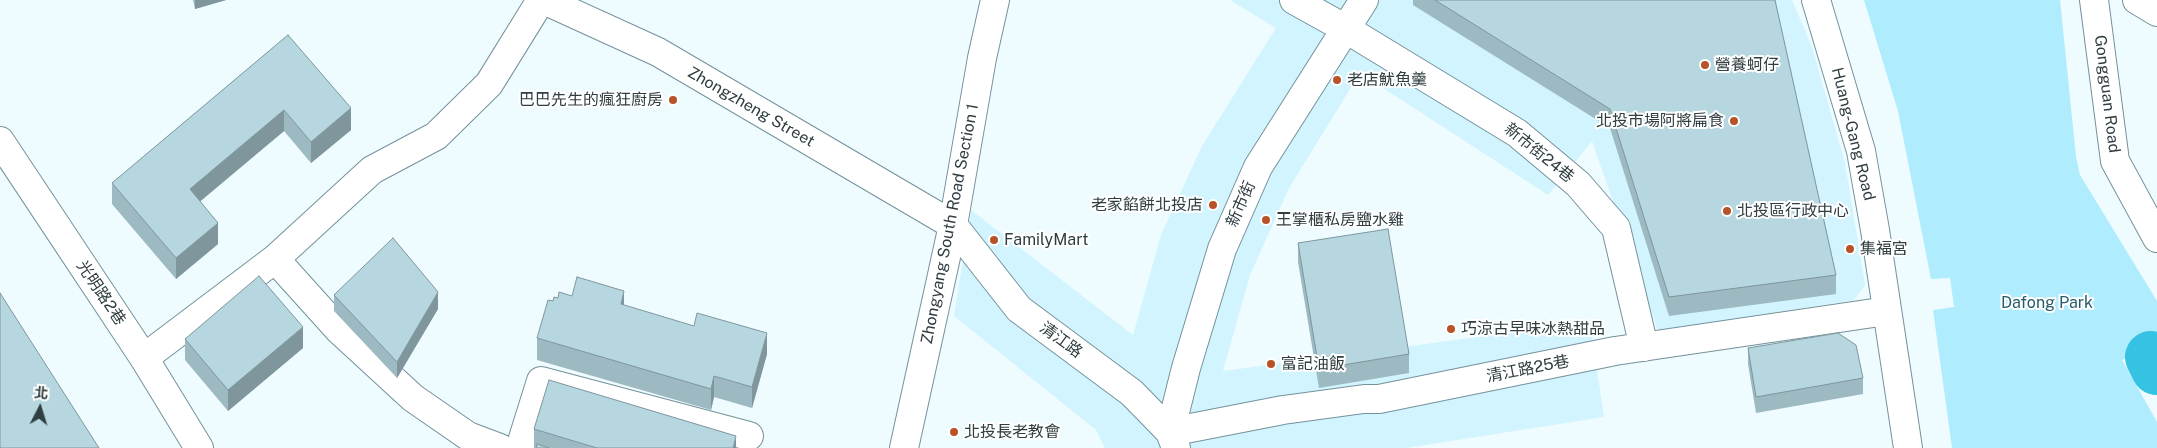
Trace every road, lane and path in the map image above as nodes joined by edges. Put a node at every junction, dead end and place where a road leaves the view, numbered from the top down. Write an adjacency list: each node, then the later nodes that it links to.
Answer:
1 (540, 0): 14 (street)
2 (544, 0): 12 (street, Zhongzheng Street)
3 (995, 0): 12 (street, Zhongyang South Road Section 1)
4 (1294, 0): 10 (street, 新市街24巷)
5 (1364, 0): 10 (street, 新市街)
6 (1816, 0): 15 (street, Huang-Gang Road)
7 (2094, 0): 13 (street, Gongguan Road)
8 (2137, 0): 9 (street)
9 (2157, 12)
10 (1346, 29): 16 (street, 新市街24巷); 19 (street, 新市街)
11 (0, 141): 17 (street, 光明路2巷)
12 (953, 226): 19 (street, 清江路); 23 (street, Zhongyang South Road Section 1)
13 (2157, 238)
14 (276, 259): 17 (street); 21 (street)
15 (1887, 311): 16 (street, 清江路25巷); 24 (street, Huang-Gang Road)
16 (1644, 347): 19 (street, 清江路25巷)
17 (144, 358): 20 (street, 光明路2巷)
18 (749, 436): 22 (street)
19 (1173, 440)
20 (199, 448)
21 (500, 448)
22 (520, 448)
23 (904, 448)
24 (1908, 448)

